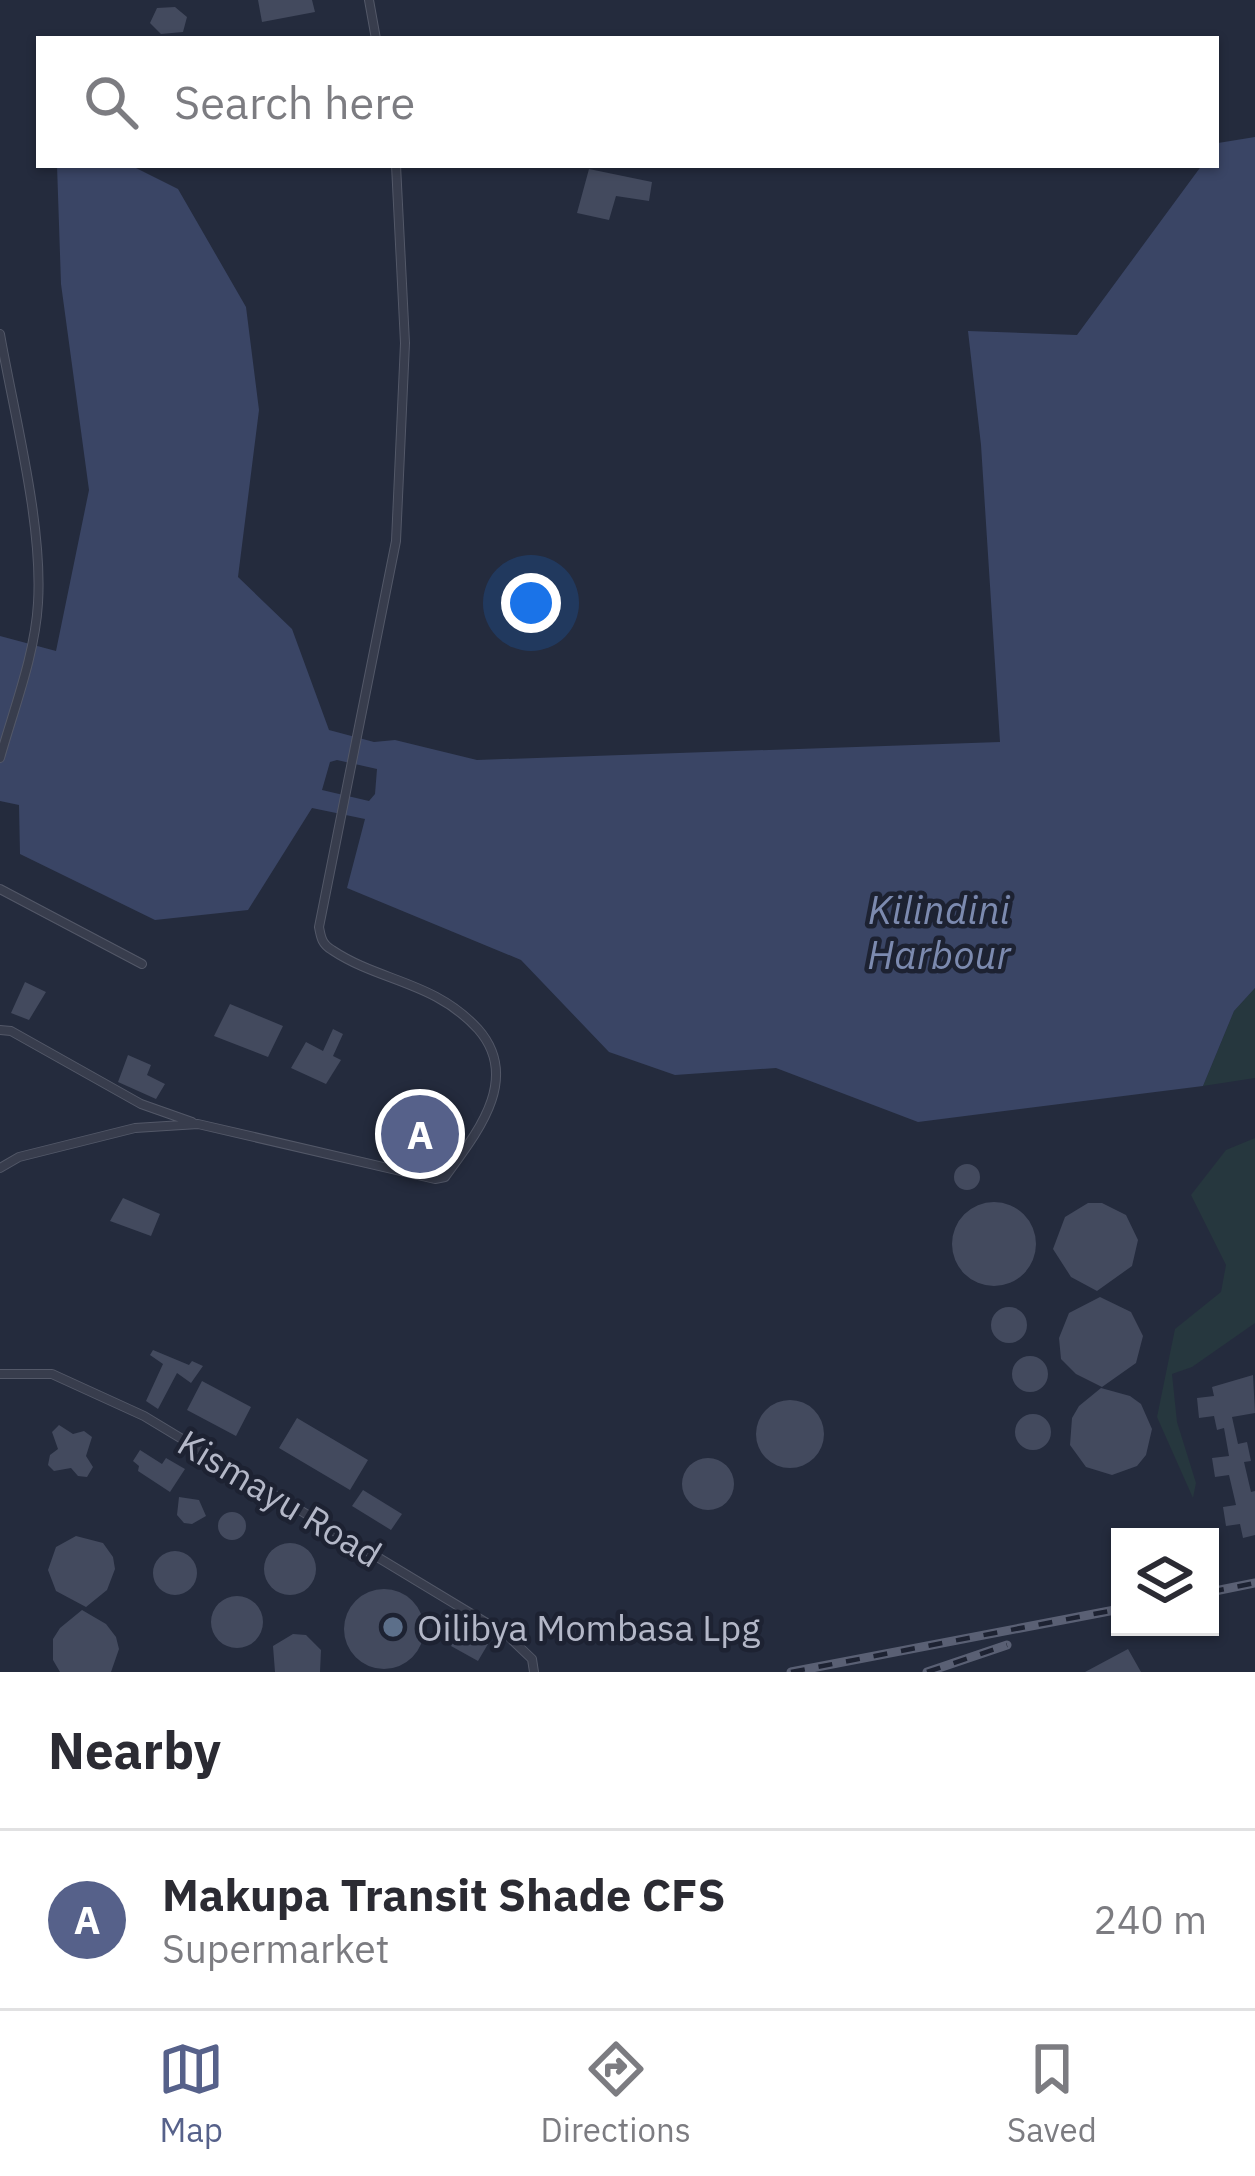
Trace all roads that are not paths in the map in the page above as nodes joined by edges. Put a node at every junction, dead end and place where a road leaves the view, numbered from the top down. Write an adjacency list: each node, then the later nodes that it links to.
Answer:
1 (369, 0): 2 (lane)
2 (375, 36)
3 (396, 168): 9 (lane)
4 (0, 334): 5 (lane)
5 (0, 758)
6 (0, 889): 7 (lane)
7 (142, 964)
8 (0, 1030): 9 (lane)
9 (198, 1124): 10 (lane)
10 (0, 1168)
11 (0, 1374): 12 (lane, Kismayu Road)
12 (534, 1672)

